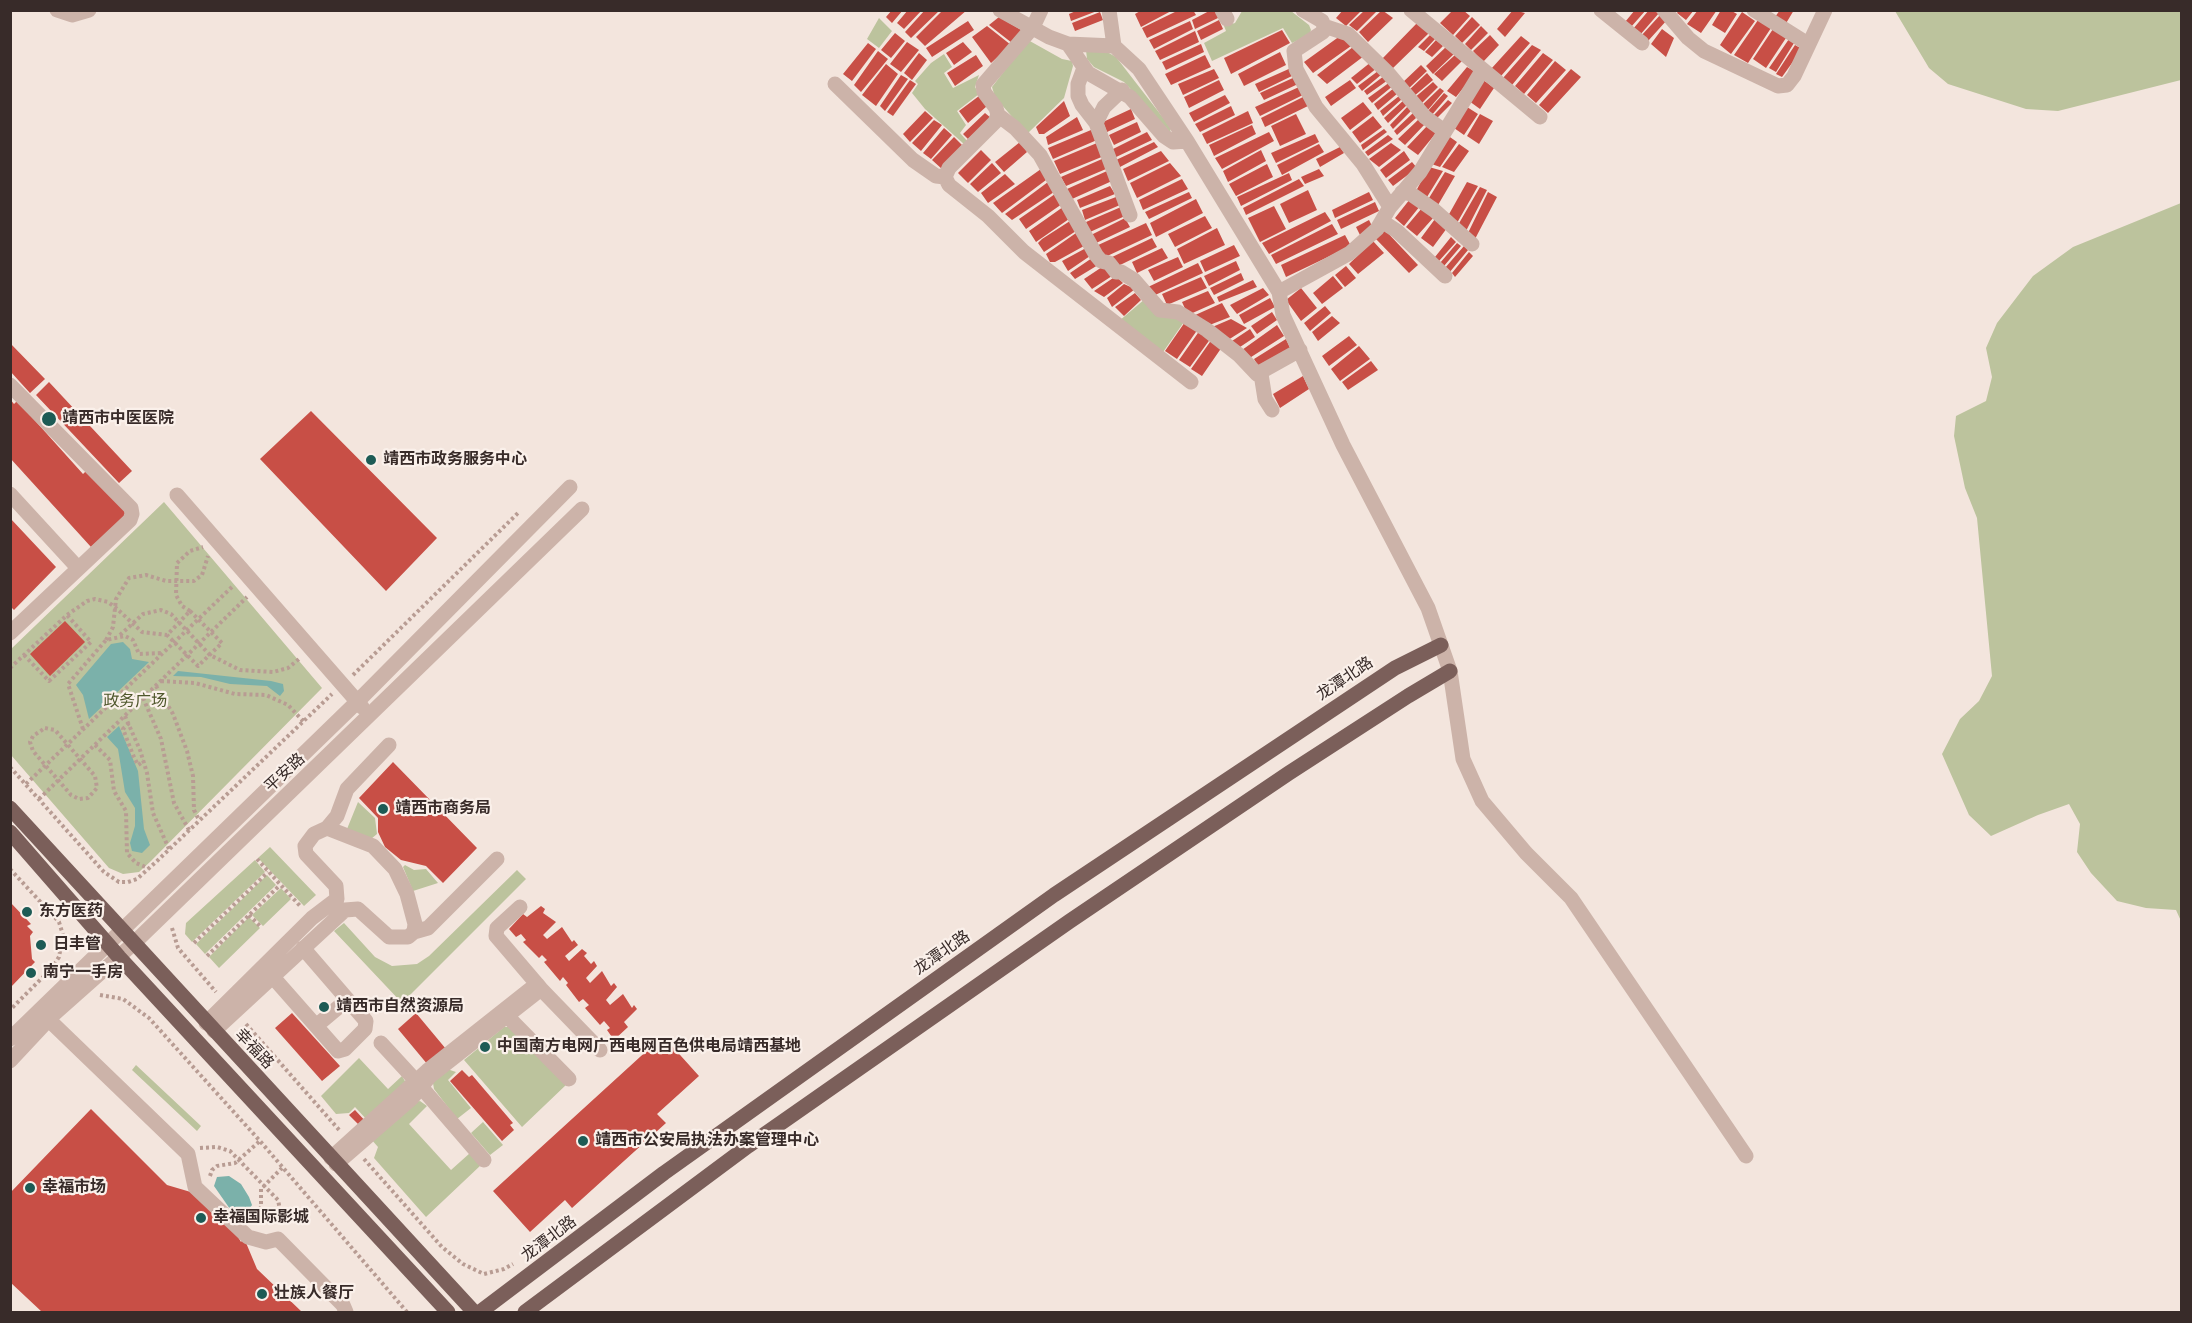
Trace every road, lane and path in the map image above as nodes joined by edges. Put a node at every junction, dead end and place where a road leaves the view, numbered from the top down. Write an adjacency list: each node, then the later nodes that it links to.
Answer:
1 (57, 10): 2 (street)
2 (89, 10)
3 (1000, 10): 12 (street)
4 (1041, 10): 12 (street)
5 (1109, 10): 17 (street)
6 (1303, 10): 13 (street)
7 (1410, 10): 19 (street)
8 (1601, 10): 14 (street)
9 (1664, 10): 16 (street)
10 (1754, 10): 16 (street)
11 (1825, 10): 16 (street)
12 (1033, 27): 15 (street); 22 (street)
13 (1324, 27): 25 (street); 29 (street)
14 (1642, 43)
15 (1068, 44): 17 (street); 18 (street)
16 (1808, 44)
17 (1114, 46): 26 (street)
18 (1084, 68): 21 (street); 24 (street)
19 (1482, 71): 23 (street); 25 (street)
20 (835, 84): 27 (street)
21 (1122, 90): 24 (street); 26 (street)
22 (998, 115): 27 (street); 36 (street)
23 (1540, 117)
24 (1096, 123): 30 (street)
25 (1443, 130): 28 (street)
26 (1187, 141): 34 (street)
27 (945, 177): 37 (street)
28 (1402, 192): 29 (street); 32 (street)
29 (1390, 207): 31 (street)
30 (1130, 215)
31 (1383, 222): 33 (street); 34 (street)
32 (1472, 244)
33 (1445, 276)
34 (1279, 292): 35 (street)
35 (1300, 350): 36 (street); 65 (street)
36 (1261, 374): 39 (street)
37 (1191, 382)
38 (10, 385): 47 (street)
39 (1272, 410)
40 (570, 488): 77 (street, 平安路)
41 (10, 494): 47 (street)
42 (177, 495): 45 (street)
43 (525, 506): 74 (path)
44 (582, 509): 79 (street, 平安路)
45 (211, 534): 46 (street); 49 (path)
46 (227, 553): 48 (street); 49 (path)
47 (78, 568): 59 (street)
48 (246, 574): 50 (street); 54 (path)
49 (176, 582): 51 (path); 52 (path)
50 (257, 587): 58 (path); 66 (street)
51 (115, 607): 53 (path); 55 (path); 62 (path)
52 (190, 611): 54 (path); 56 (path)
53 (67, 615): 68 (path); 68 (path)
54 (199, 619): 57 (path); 58 (path)
55 (132, 623): 56 (path); 60 (path); 61 (path)
56 (179, 623): 57 (path); 61 (path)
57 (186, 631): 63 (path); 64 (path)
58 (211, 632): 64 (path); 70 (path)
59 (10, 633)
60 (120, 635): 62 (path); 67 (path)
61 (167, 635): 63 (path)
62 (106, 640): 82 (path)
63 (175, 642): 67 (path); 69 (path)
64 (199, 644): 69 (path); 70 (path)
65 (1441, 645): 72 (street); 155 (main road, 龙潭北路)
66 (310, 648): 70 (path); 74 (street)
67 (163, 653): 82 (path)
68 (24, 655): 71 (path)
69 (187, 655): 70 (path); 73 (path)
70 (210, 655)
71 (10, 668)
72 (1450, 671): 141 (street); 156 (main road)
73 (161, 681): 75 (path); 80 (path)
74 (343, 685): 77 (street); 80 (path)
75 (156, 686): 76 (path); 98 (path)
76 (143, 698): 78 (path); 100 (path)
77 (357, 702): 79 (street); 114 (street, 平安路)
78 (125, 716): 81 (path); 86 (path)
79 (370, 717): 118 (street, 平安路)
80 (304, 722): 98 (path)
81 (129, 723): 83 (path); 84 (path)
82 (83, 730): 85 (path)
83 (134, 735): 84 (path); 88 (path)
84 (127, 739): 89 (path)
85 (68, 745): 90 (path); 93 (path); 93 (path)
86 (94, 745): 90 (path); 105 (path)
87 (389, 745): 99 (street)
88 (140, 750): 89 (path); 91 (path)
89 (132, 755): 91 (path)
90 (80, 759): 94 (path); 94 (path)
91 (144, 761): 102 (path)
92 (10, 766): 95 (path)
93 (45, 766): 94 (path); 95 (path)
94 (59, 781): 96 (path)
95 (26, 784): 96 (path)
96 (39, 799): 105 (path)
97 (10, 808): 114 (main road, 幸福路)
98 (199, 820): 100 (path)
99 (327, 828): 111 (street); 115 (street)
100 (189, 830): 102 (path)
101 (10, 832): 117 (main road)
102 (169, 849): 105 (path)
103 (497, 859): 115 (street)
104 (257, 860): 107 (path)
105 (148, 868)
106 (10, 869): 127 (path)
107 (268, 872): 108 (path); 116 (path)
108 (280, 885): 110 (path); 111 (path)
109 (520, 907): 123 (street)
110 (249, 915): 113 (path); 120 (path)
111 (312, 918): 126 (street)
112 (175, 921): 126 (path)
113 (261, 927)
114 (122, 931): 117 (street, 平安路); 118 (main road, 幸福路)
115 (414, 933): 119 (street)
116 (194, 943)
117 (108, 944): 121 (main road); 132 (street, 平安路)
118 (133, 944): 121 (street, 平安路); 131 (main road, 幸福路)
119 (303, 948): 122 (street); 125 (street)
120 (207, 956)
121 (119, 957): 129 (street, 平安路); 153 (main road)
122 (272, 976): 126 (street); 130 (street)
123 (539, 987): 128 (street); 134 (street); 137 (street)
124 (94, 996): 138 (path)
125 (346, 1000): 130 (street); 130 (street)
126 (230, 1008): 131 (street); 139 (path)
127 (10, 1010)
128 (508, 1017): 136 (street); 137 (street)
129 (49, 1020): 135 (street, 平安路); 151 (street)
130 (316, 1026)
131 (210, 1027): 144 (main road, 幸福路)
132 (10, 1039)
133 (381, 1043): 137 (street)
134 (600, 1050)
135 (10, 1060)
136 (569, 1079)
137 (419, 1084): 139 (street); 143 (street)
138 (260, 1141): 142 (path); 145 (path)
139 (352, 1145): 144 (street); 150 (path)
140 (194, 1149): 142 (path)
141 (1746, 1156)
142 (239, 1160): 146 (path); 147 (path)
143 (484, 1160)
144 (334, 1161): 154 (main road, 幸福路)
145 (282, 1168): 147 (path); 152 (path)
146 (209, 1181)
147 (264, 1186): 148 (path); 149 (path)
148 (244, 1221)
149 (284, 1234)
150 (517, 1261)
151 (346, 1312)
152 (407, 1312)
153 (448, 1312)
154 (474, 1312)
155 (480, 1312)
156 (525, 1312)

